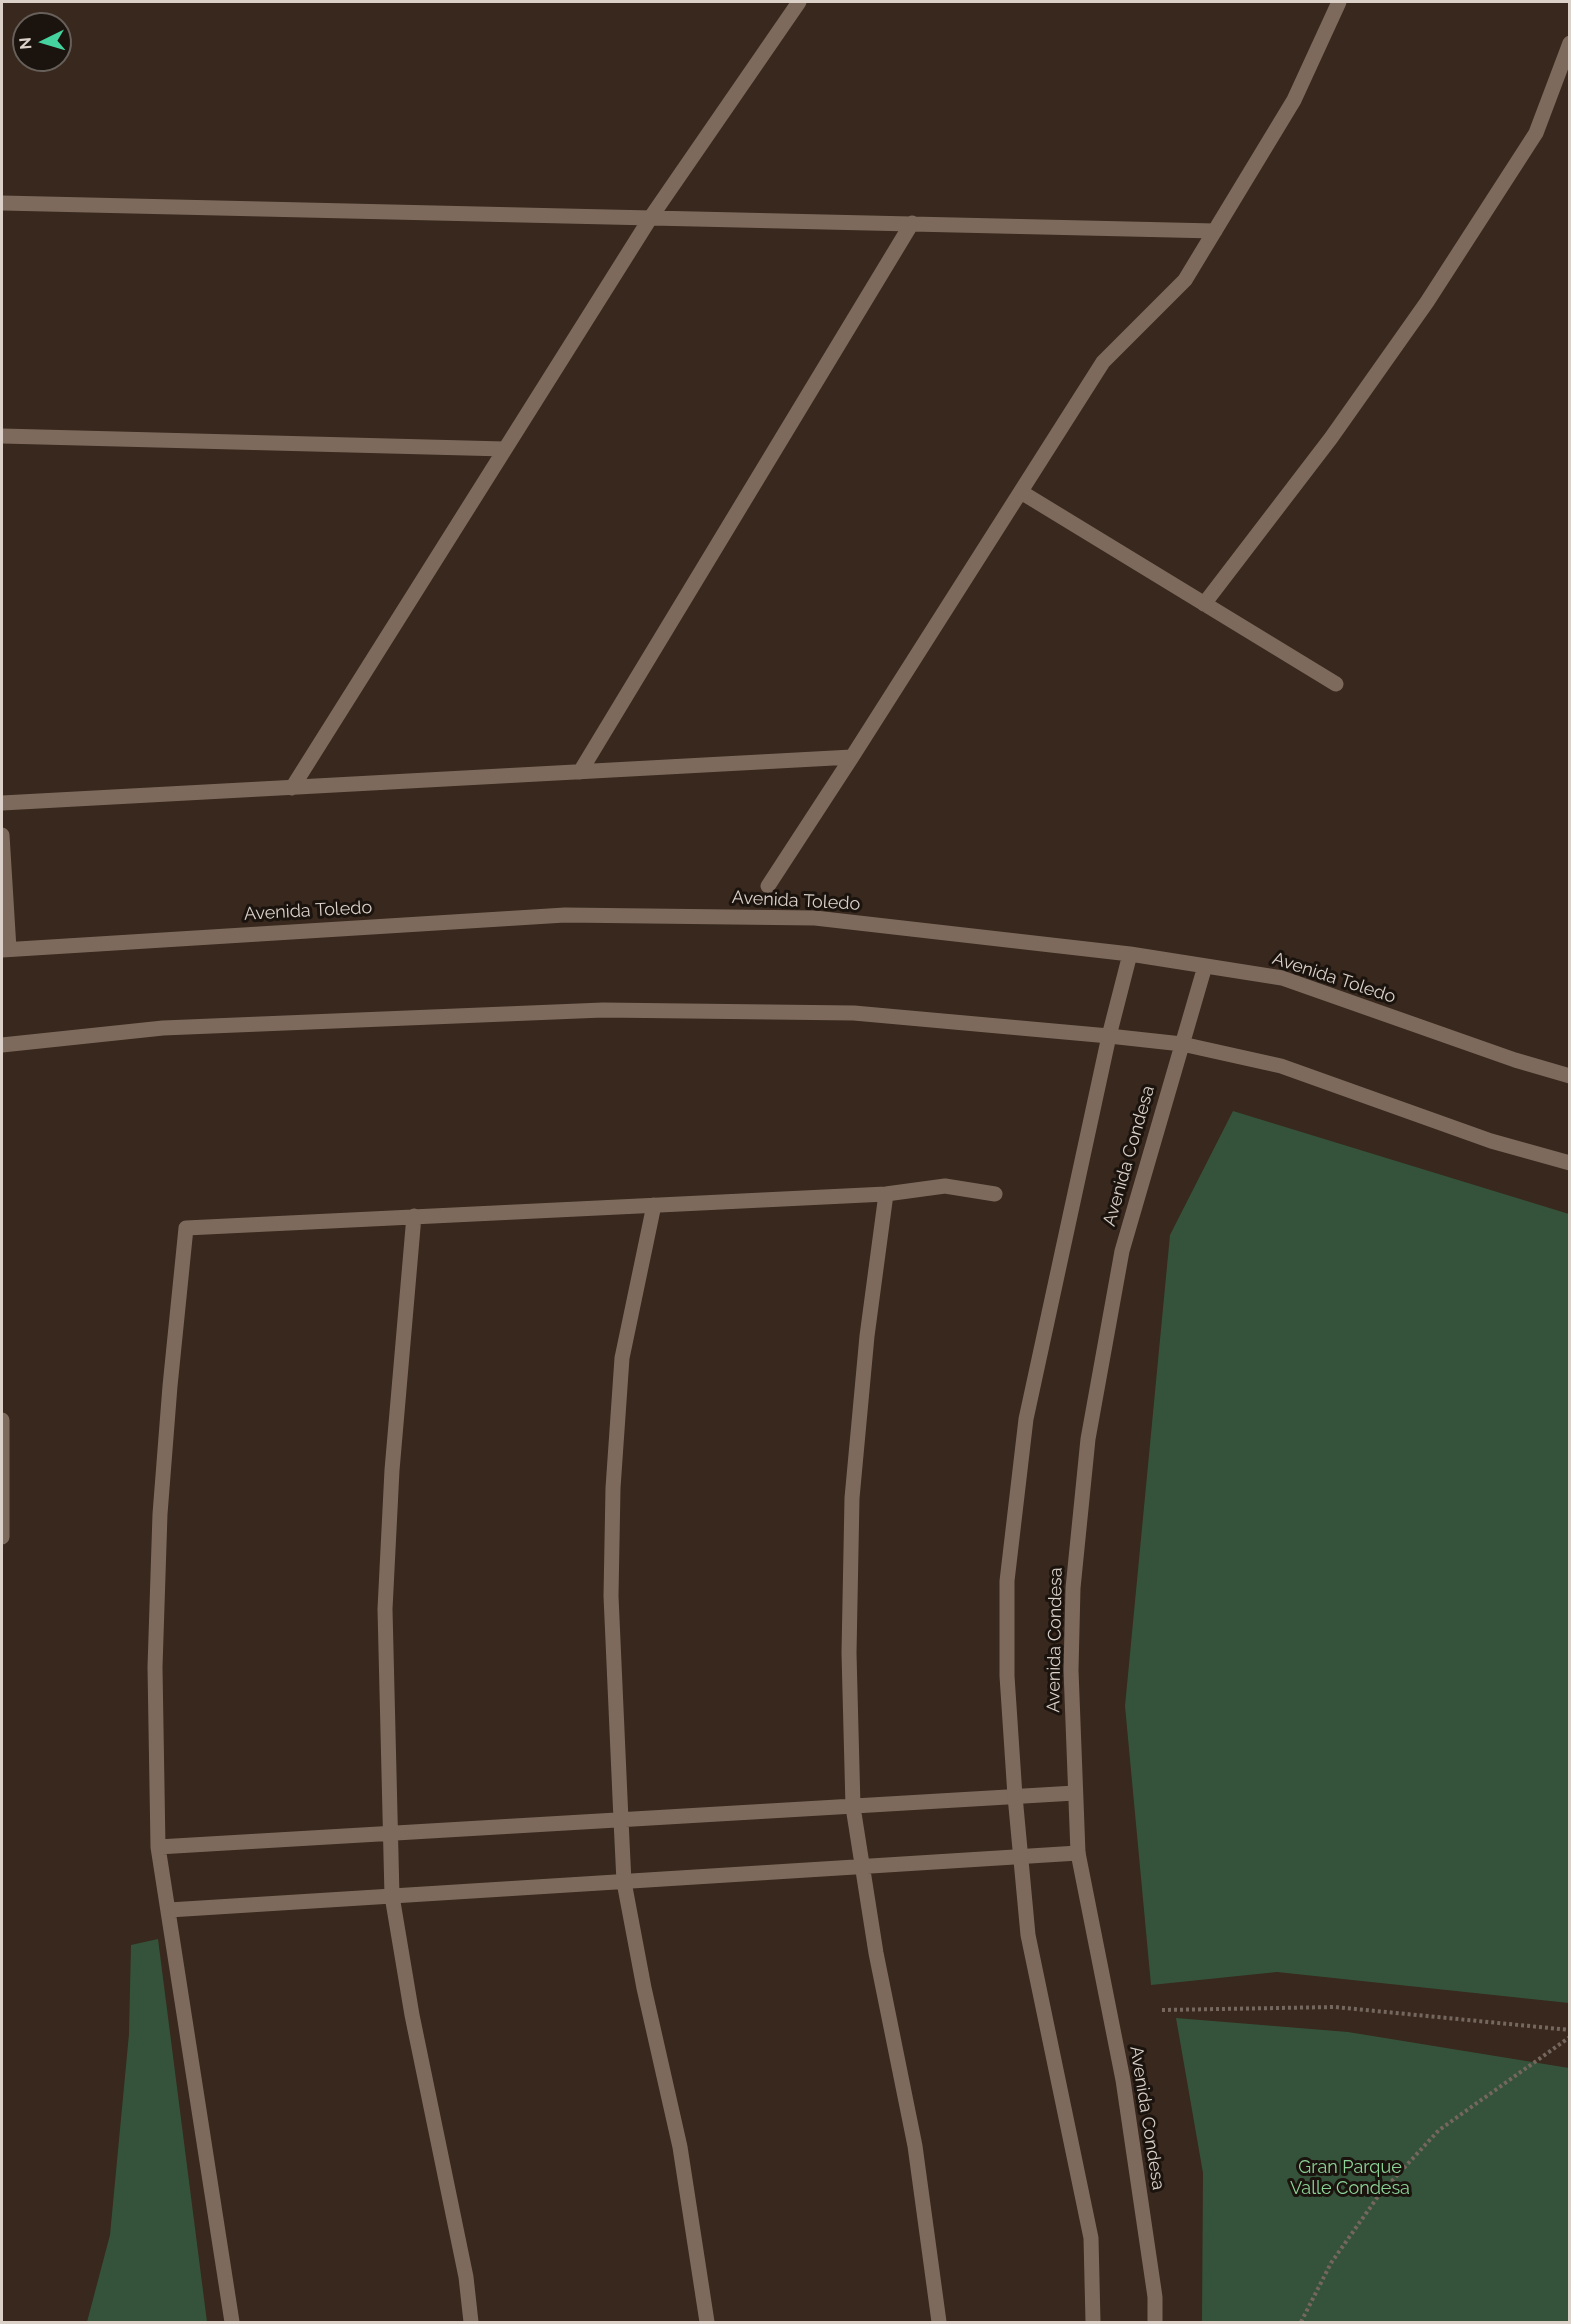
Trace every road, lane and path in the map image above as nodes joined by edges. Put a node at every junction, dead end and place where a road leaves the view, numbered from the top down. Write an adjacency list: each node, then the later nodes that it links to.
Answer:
1 (799, 2): 5 (street)
2 (1339, 2): 7 (street)
3 (1569, 43): 11 (street)
4 (2, 203): 5 (street)
5 (651, 217): 6 (street); 9 (street)
6 (912, 223): 7 (street); 14 (street)
7 (1215, 231): 10 (street)
8 (2, 436): 9 (street)
9 (505, 449): 15 (street)
10 (1021, 492): 11 (street); 13 (street)
11 (1204, 604): 12 (street)
12 (1336, 684)
13 (852, 757): 14 (street); 18 (street)
14 (580, 772): 15 (street)
15 (292, 788): 16 (street)
16 (2, 803)
17 (2, 835): 19 (street)
18 (768, 886)
19 (5, 949): 20 (street, Avenida Toledo)
20 (1130, 954): 21 (street, Avenida Toledo); 22 (street)
21 (1205, 966): 23 (street, Avenida Condesa); 25 (street, Avenida Toledo)
22 (1108, 1036): 23 (street); 24 (street); 34 (street)
23 (1182, 1044): 26 (street); 33 (street, Avenida Condesa)
24 (2, 1046)
25 (1569, 1076)
26 (1569, 1163)
27 (886, 1194): 28 (street); 29 (street); 35 (street)
28 (995, 1194)
29 (654, 1205): 30 (street); 36 (street)
30 (414, 1216): 37 (street); 38 (street)
31 (2, 1420): 32 (street)
32 (2, 1538)
33 (1075, 1793): 34 (street); 39 (street, Avenida Condesa)
34 (1015, 1796): 35 (street); 40 (street)
35 (853, 1807): 36 (street); 41 (street)
36 (621, 1820): 37 (street); 42 (street)
37 (391, 1834): 38 (street); 43 (street)
38 (158, 1847): 44 (street)
39 (1078, 1853): 40 (street); 53 (street, Avenida Condesa)
40 (1021, 1857): 41 (street); 52 (street)
41 (863, 1868): 42 (street); 51 (street)
42 (624, 1882): 43 (street); 50 (street)
43 (392, 1896): 44 (street); 49 (street)
44 (169, 1910): 48 (street)
45 (1162, 2010): 46 (path)
46 (1569, 2030)
47 (1569, 2037): 54 (path)
48 (232, 2322)
49 (471, 2322)
50 (707, 2322)
51 (939, 2322)
52 (1093, 2322)
53 (1155, 2322)
54 (1301, 2322)

